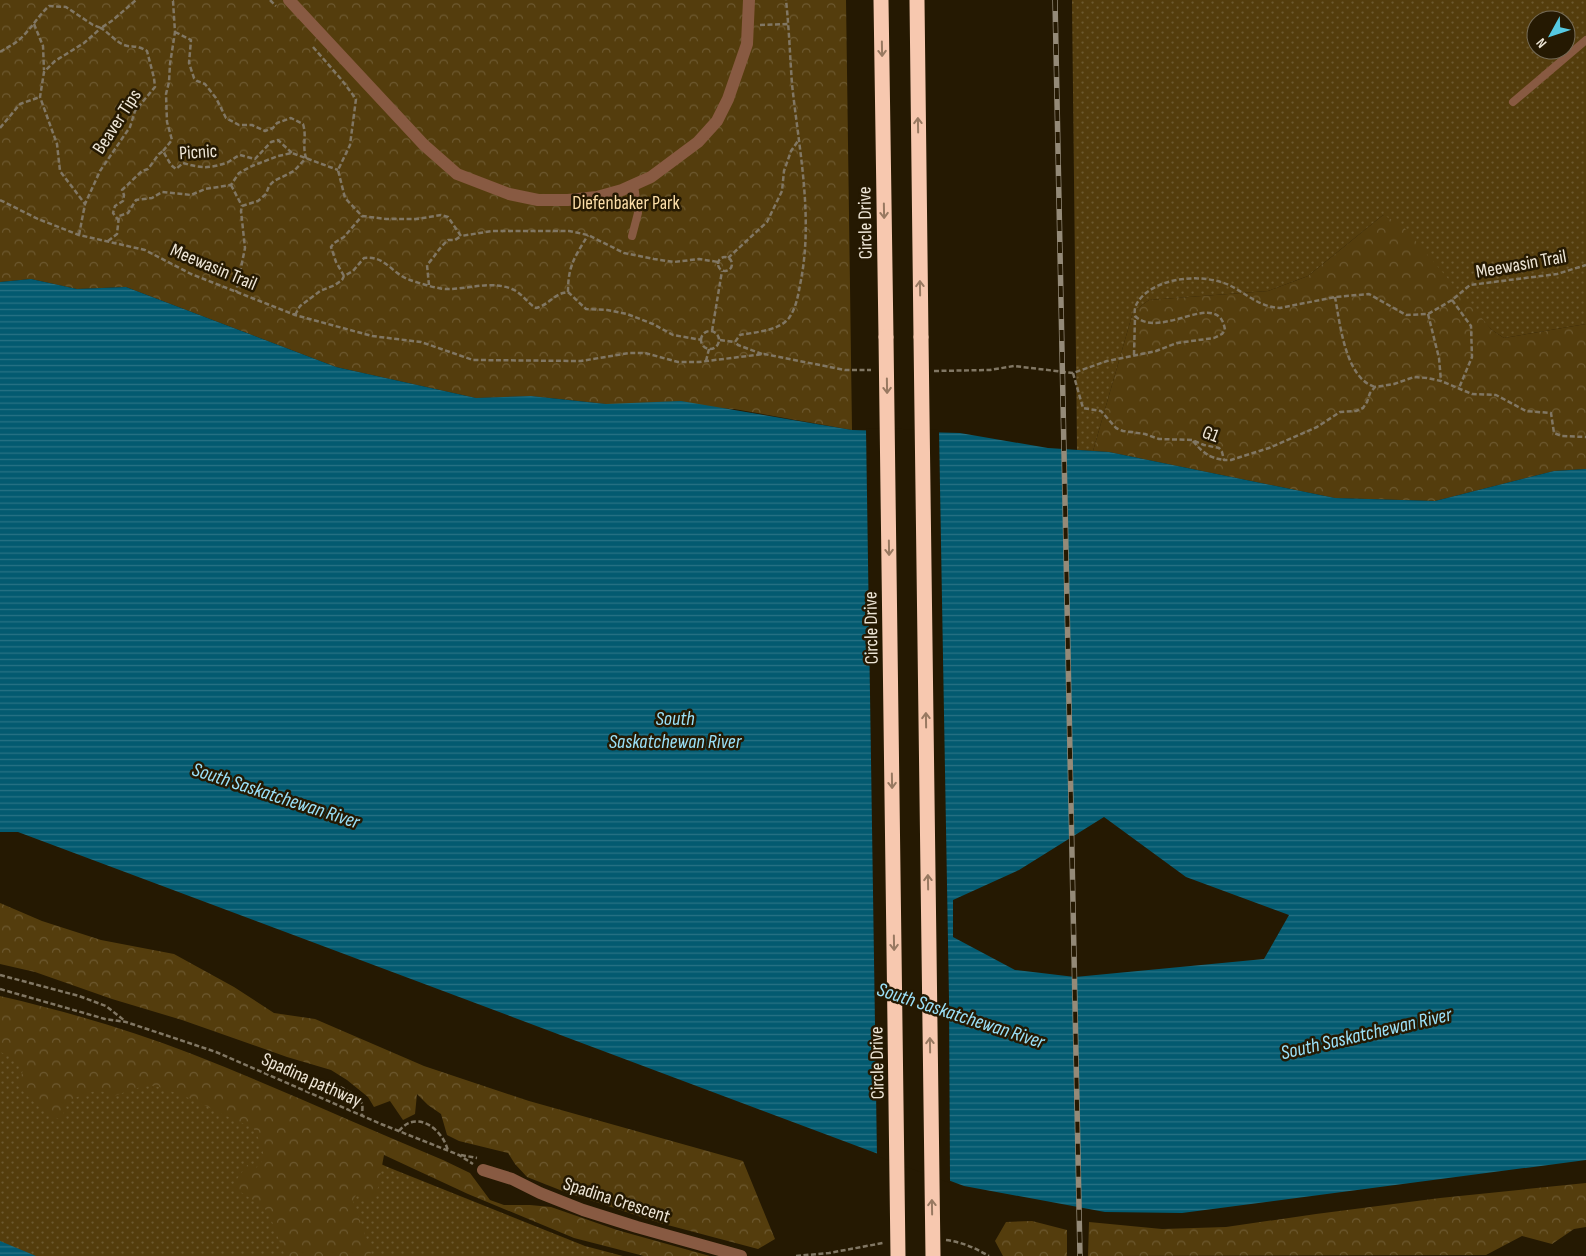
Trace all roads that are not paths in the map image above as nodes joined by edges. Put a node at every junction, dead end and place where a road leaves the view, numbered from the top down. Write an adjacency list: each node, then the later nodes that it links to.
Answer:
1 (289, 0): 7 (street)
2 (749, 0): 7 (street)
3 (881, 0): 11 (highway, Circle Drive, one-way to 11, bridge)
4 (916, 0): 12 (highway, one-way to 4, bridge)
5 (1586, 40): 6 (lane)
6 (1513, 102)
7 (634, 185): 8 (lane)
8 (632, 236)
9 (483, 1170): 10 (street, Spadina Crescent)
10 (741, 1256)
11 (898, 1256)
12 (932, 1256)

